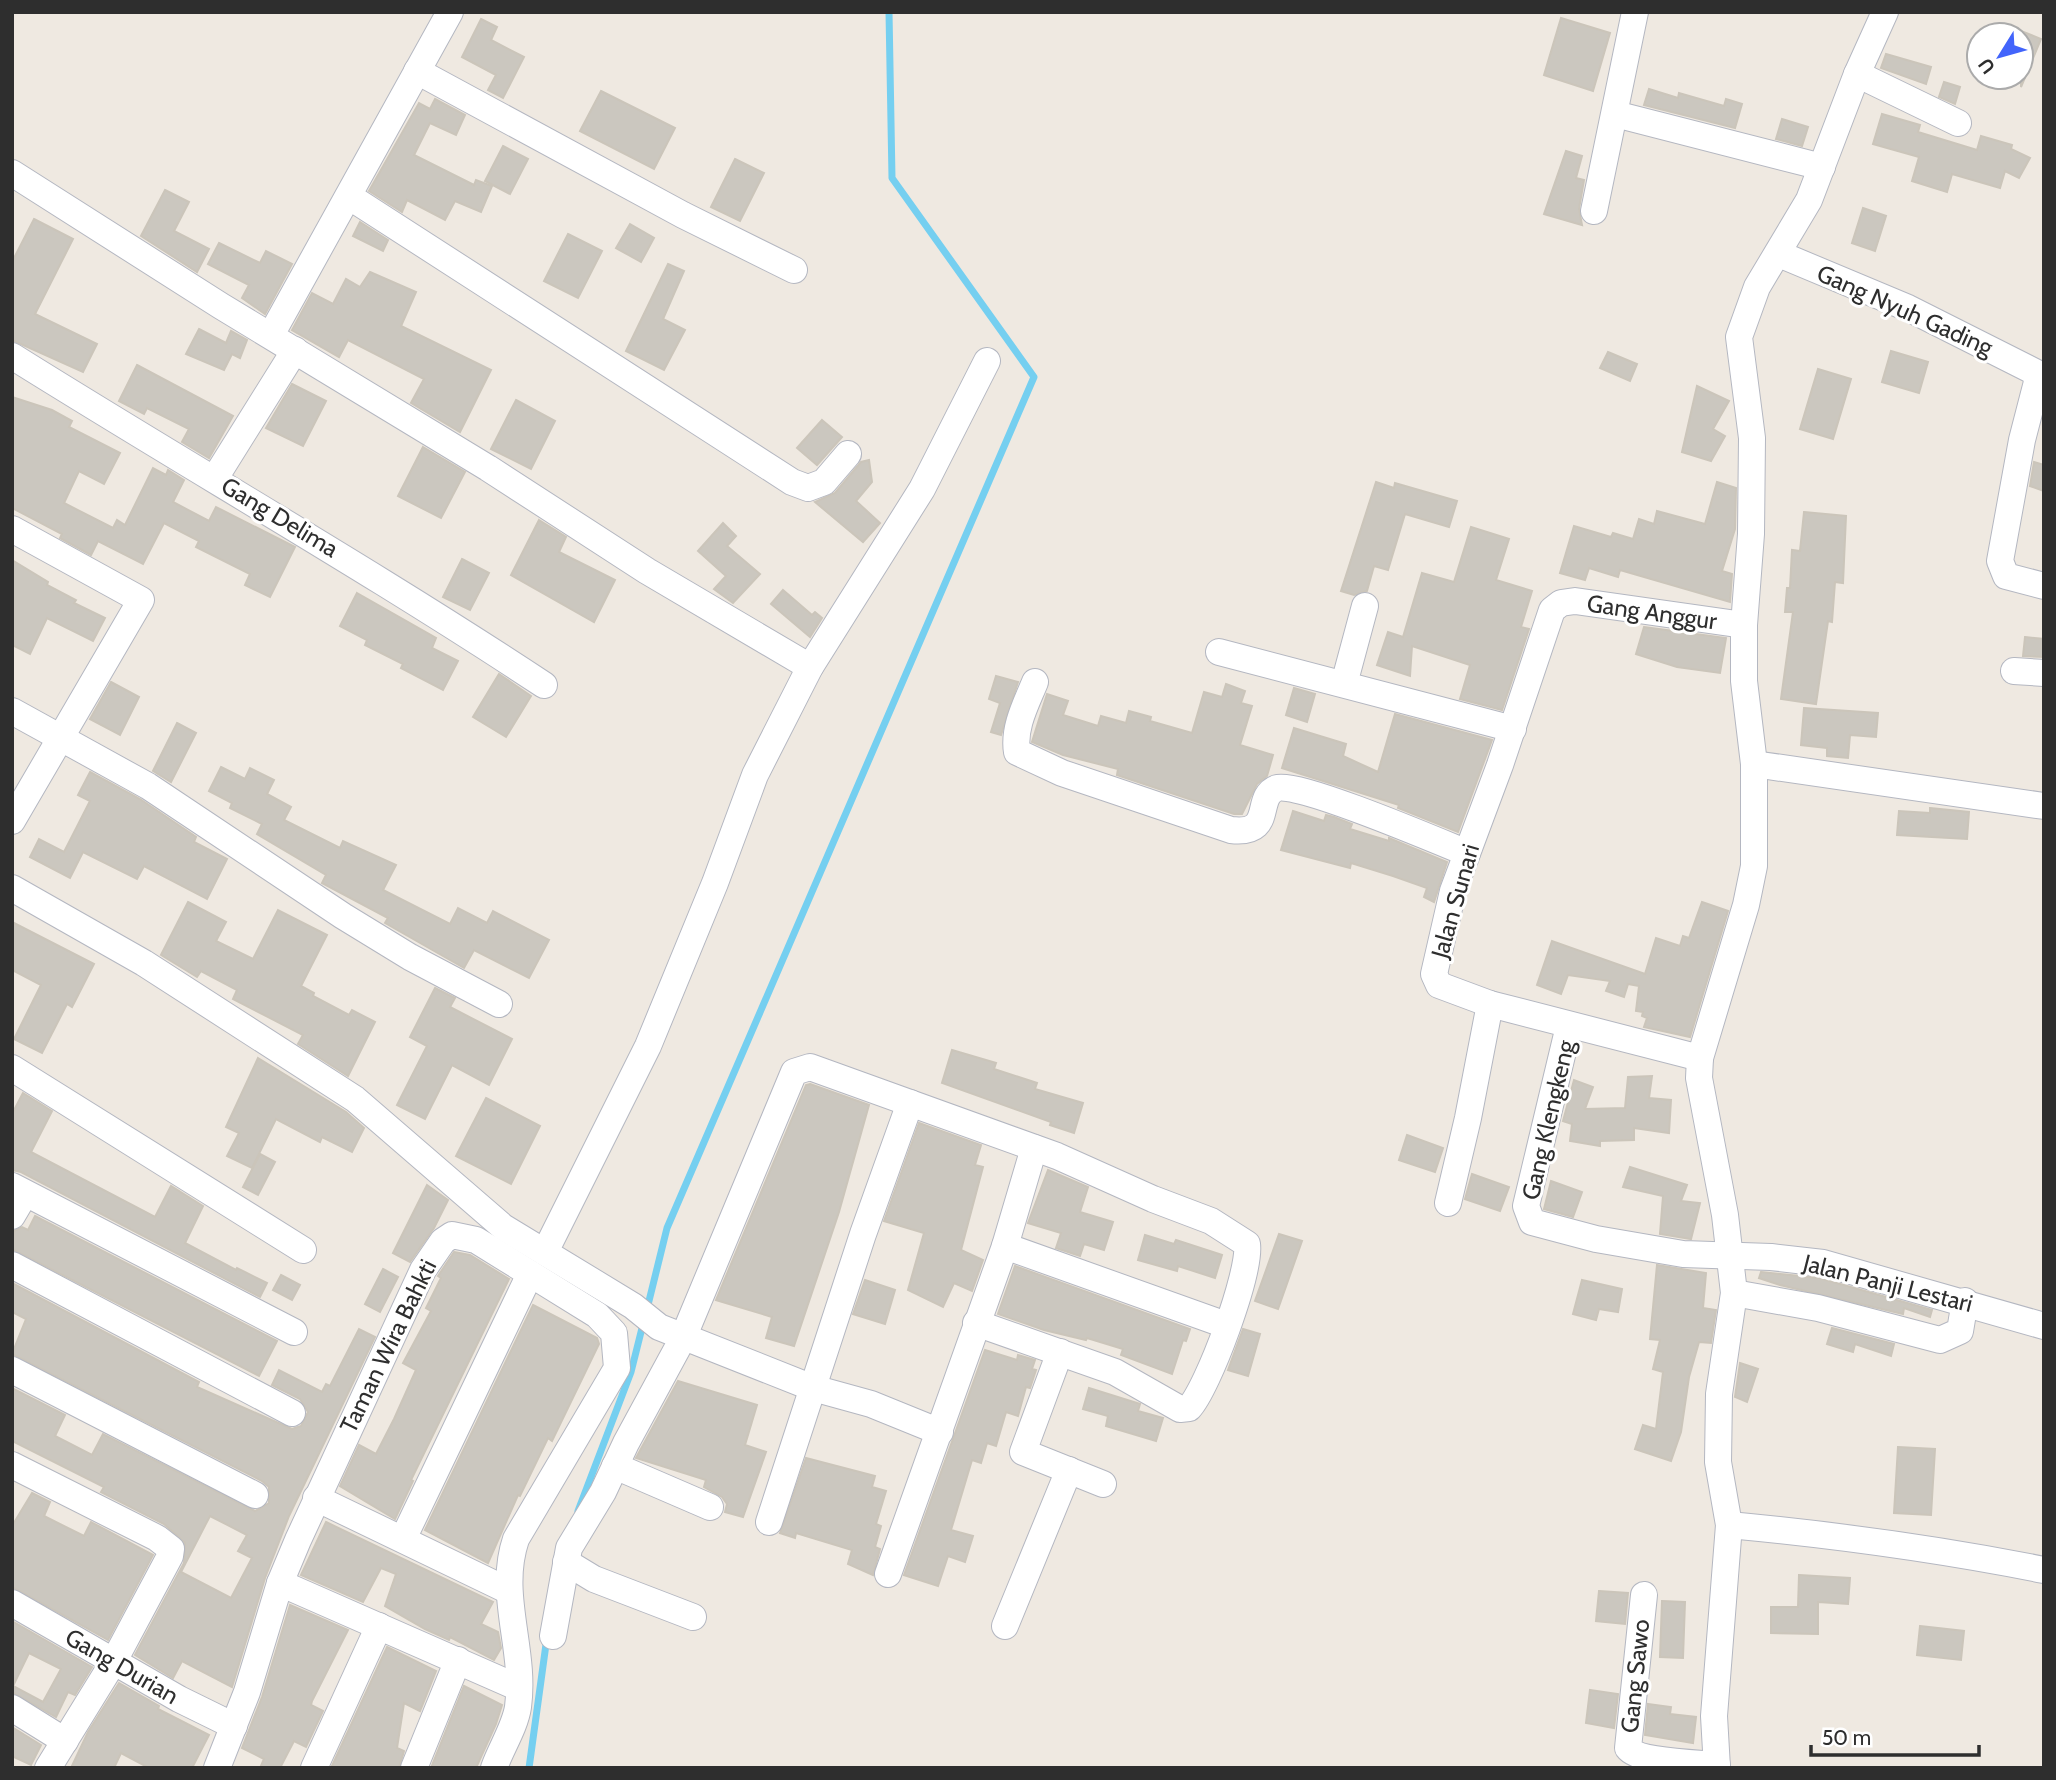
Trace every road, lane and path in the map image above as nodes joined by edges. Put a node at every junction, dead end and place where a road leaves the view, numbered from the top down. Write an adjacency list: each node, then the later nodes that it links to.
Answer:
1 (450, 12): 4 (street)
2 (1635, 12): 6 (street)
3 (1885, 12): 5 (street)
4 (417, 71): 10 (street); 13 (street)
5 (1857, 74): 7 (street); 8 (street)
6 (1615, 114): 8 (street); 11 (street)
7 (1958, 123)
8 (1822, 167): 12 (street)
9 (12, 173): 14 (street)
10 (350, 197): 14 (street); 18 (street)
11 (1594, 211)
12 (1779, 254): 21 (street, Gang Nyuh Gading); 24 (street)
13 (794, 270)
14 (271, 335): 15 (street)
15 (295, 350): 19 (street); 26 (street)
16 (12, 356): 19 (street, Gang Delima)
17 (987, 361): 26 (street)
18 (848, 454)
19 (215, 478): 31 (street, Gang Delima)
20 (12, 529): 34 (street)
21 (2044, 586)
22 (1561, 603): 24 (street, Gang Anggur); 33 (street, Jalan Sunari)
23 (1365, 607): 30 (street)
24 (1744, 625): 35 (street)
25 (1219, 652): 30 (street)
26 (810, 667): 51 (street)
27 (2014, 671): 28 (street)
28 (2044, 673)
29 (1035, 682): 38 (street)
30 (1344, 684): 33 (street)
31 (544, 685)
32 (12, 711): 34 (street)
33 (1513, 729): 38 (street, Jalan Sunari)
34 (58, 739): 37 (street); 40 (street)
35 (1754, 764): 36 (street); 43 (street)
36 (2044, 806)
37 (12, 821)
38 (1467, 853): 41 (street, Jalan Sunari)
39 (12, 888): 51 (street)
40 (499, 1004)
41 (1490, 1004): 42 (street, Jalan Sunari); 48 (street)
42 (1569, 1026): 43 (street, Jalan Sunari); 52 (street, Gang Klengkeng)
43 (1700, 1058): 52 (street)
44 (12, 1068): 50 (street)
45 (910, 1103): 46 (street); 61 (street); 64 (street)
46 (1034, 1148): 49 (street); 58 (street)
47 (16, 1199): 60 (street)
48 (1448, 1203)
49 (1005, 1246): 57 (street); 58 (street)
50 (303, 1250)
51 (545, 1252): 61 (street)
52 (1729, 1256): 55 (street); 56 (street, Jalan Panji Lestari)
53 (12, 1265): 65 (street)
54 (530, 1275): 72 (street, Taman Wira Bahkti); 76 (street); 81 (street, Taman Wira Bahkti)
55 (1734, 1293): 56 (street); 75 (street)
56 (1965, 1301): 59 (street, Jalan Panji Lestari)
57 (976, 1323): 62 (street); 66 (street)
58 (1227, 1325): 62 (street)
59 (2044, 1326)
60 (294, 1332)
61 (683, 1338): 64 (street); 68 (street)
62 (1060, 1352): 69 (street)
63 (12, 1370): 71 (street)
64 (813, 1388): 66 (street); 74 (street)
65 (292, 1413)
66 (940, 1432): 79 (street)
67 (12, 1465): 89 (street)
68 (615, 1466): 73 (street); 77 (street)
69 (1069, 1470): 70 (street); 86 (street)
70 (1103, 1484)
71 (255, 1495)
72 (316, 1498): 76 (street); 80 (street, Taman Wira Bahkti)
73 (710, 1507)
74 (769, 1522)
75 (1729, 1525): 78 (street); 95 (street)
76 (403, 1539): 81 (street)
77 (566, 1562): 84 (street); 87 (street)
78 (2044, 1570)
79 (888, 1574)
80 (280, 1583): 85 (street); 92 (street, Taman Wira Bahkti)
81 (507, 1590): 90 (street, Taman Wira Bahkti)
82 (1644, 1595): 94 (street, Gang Sawo)
83 (12, 1603): 89 (street, Gang Durian)
84 (693, 1617)
85 (379, 1626): 88 (street); 98 (street)
86 (1005, 1626)
87 (554, 1636)
88 (458, 1660): 90 (street); 99 (street)
89 (114, 1661): 92 (street, Gang Durian); 93 (street)
90 (519, 1688): 100 (street, Taman Wira Bahkti)
91 (12, 1708): 93 (street)
92 (234, 1726): 97 (street, Taman Wira Bahkti)
93 (65, 1741): 96 (street)
94 (1651, 1763): 95 (street, Gang Sawo)
95 (1717, 1767)
96 (48, 1768)
97 (216, 1768)
98 (314, 1768)
99 (414, 1768)
100 (494, 1768)

